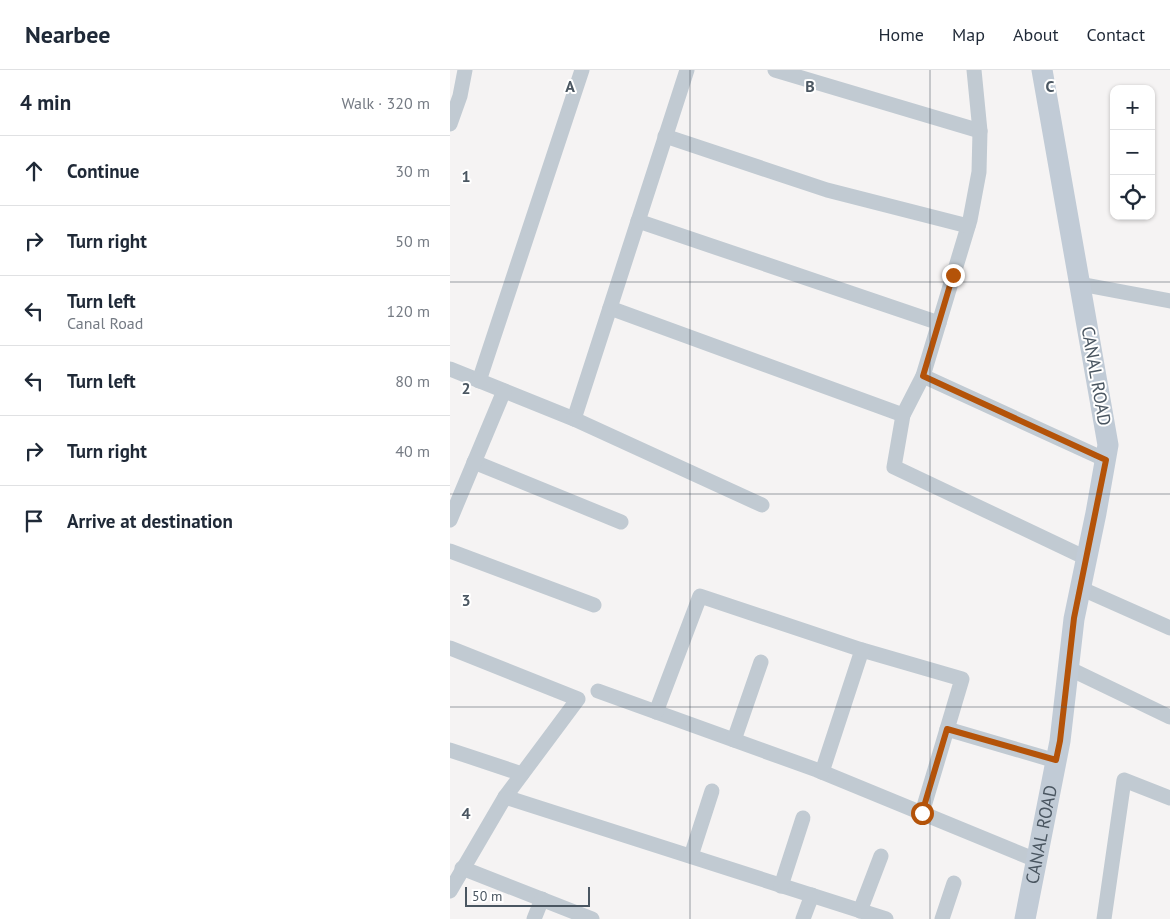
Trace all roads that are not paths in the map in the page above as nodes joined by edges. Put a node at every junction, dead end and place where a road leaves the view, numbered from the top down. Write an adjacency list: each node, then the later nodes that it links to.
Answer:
1 (465, 70): 7 (street)
2 (582, 70): 18 (street)
3 (687, 70): 9 (street)
4 (775, 70): 8 (street)
5 (974, 70): 8 (street)
6 (1042, 70): 12 (street, CANAL ROAD)
7 (450, 124)
8 (980, 131): 11 (street)
9 (665, 136): 10 (street); 11 (street)
10 (638, 221): 14 (street); 15 (street)
11 (968, 226): 15 (street)
12 (1080, 284): 13 (street); 22 (street, CANAL ROAD)
13 (1170, 302)
14 (610, 308): 20 (street); 21 (street)
15 (939, 323): 17 (street)
16 (450, 370): 18 (street)
17 (923, 376): 20 (street); 22 (street)
18 (479, 381): 19 (street)
19 (504, 391): 21 (street); 23 (street)
20 (902, 415): 28 (street)
21 (574, 419): 24 (street)
22 (1106, 460): 28 (street, CANAL ROAD)
23 (474, 462): 25 (street); 26 (street)
24 (762, 505)
25 (450, 520)
26 (621, 522)
27 (450, 551): 30 (street)
28 (1086, 558): 29 (street, CANAL ROAD)
29 (1080, 588): 31 (street); 35 (street, CANAL ROAD)
30 (594, 605)
31 (1170, 628)
32 (450, 648): 44 (street)
33 (862, 650): 37 (street); 39 (street); 43 (street)
34 (761, 662): 40 (street)
35 (1068, 668): 38 (street); 42 (street, CANAL ROAD)
36 (598, 692): 37 (street)
37 (656, 712): 40 (street)
38 (1170, 717)
39 (947, 729): 42 (street); 48 (street)
40 (734, 740): 43 (street)
41 (450, 750): 44 (street)
42 (1056, 760): 52 (street, CANAL ROAD)
43 (822, 772): 48 (street)
44 (522, 774): 46 (street)
45 (712, 791): 50 (street)
46 (505, 796): 50 (street); 53 (street)
47 (1170, 798): 66 (street)
48 (922, 813): 52 (street)
49 (803, 818): 55 (street)
50 (691, 856): 55 (street)
51 (881, 856): 59 (street)
52 (1036, 860): 65 (street, CANAL ROAD)
53 (462, 868): 56 (street); 58 (street)
54 (954, 883): 64 (street)
55 (781, 886): 57 (street)
56 (450, 891)
57 (812, 895): 59 (street); 62 (street)
58 (542, 899): 60 (street); 61 (street)
59 (860, 911): 63 (street)
60 (534, 919)
61 (592, 919)
62 (803, 919)
63 (886, 919)
64 (942, 919)
65 (1025, 919)
66 (1104, 919)

